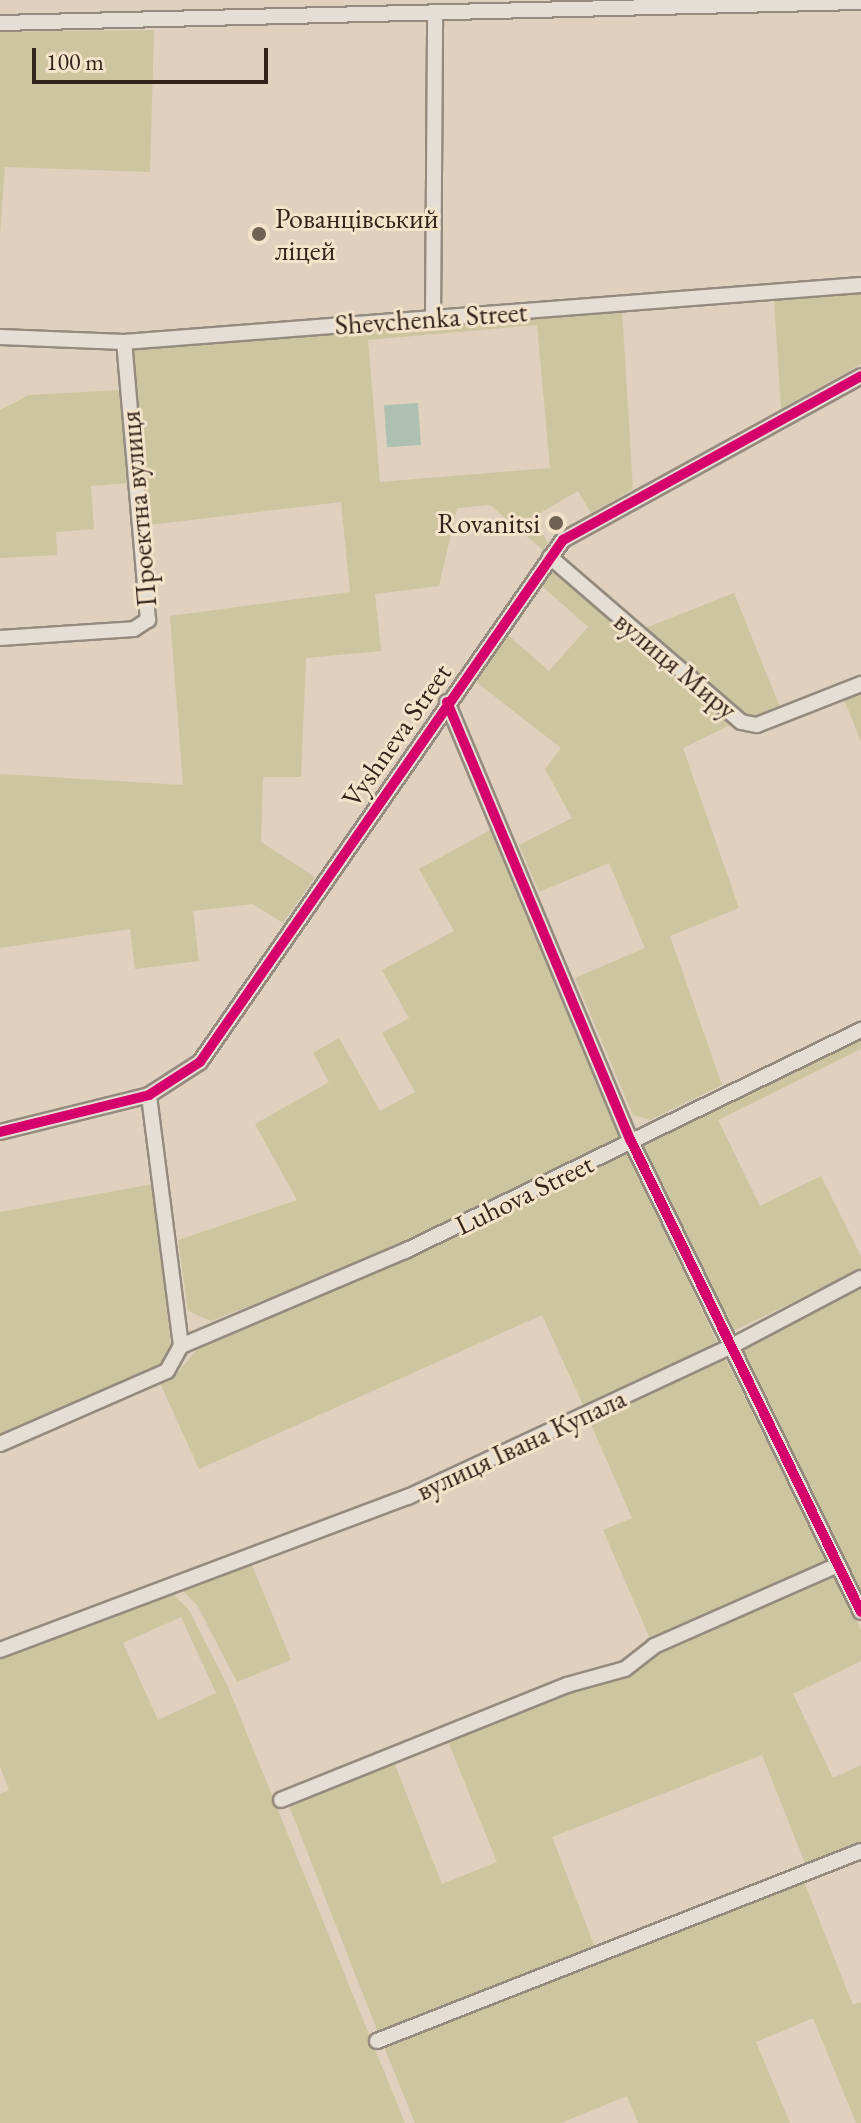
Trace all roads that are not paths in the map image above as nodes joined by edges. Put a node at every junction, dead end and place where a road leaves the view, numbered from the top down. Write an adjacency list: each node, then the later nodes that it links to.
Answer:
1 (861, 2): 2 (street)
2 (679, 3): 3 (street)
3 (435, 13): 4 (street); 6 (street)
4 (0, 23)
5 (861, 285): 6 (street, Shevchenka Street)
6 (433, 319): 8 (street, Shevchenka Street)
7 (0, 337): 8 (street, Shevchenka Street)
8 (124, 342): 11 (street, Проектна вулиця)
9 (861, 376): 10 (street, Vyshneva Street)
10 (550, 557): 12 (street, вулиця Миру); 13 (street, Vyshneva Street)
11 (0, 638)
12 (861, 684)
13 (447, 702): 15 (street, Vyshneva Street); 17 (street)
14 (861, 1030): 17 (street, Luhova Street)
15 (149, 1095): 16 (street, Vyshneva Street); 19 (street)
16 (0, 1132)
17 (631, 1141): 19 (street, Luhova Street); 20 (street)
18 (861, 1278): 20 (street, вулиця Івана Купала)
19 (181, 1346): 21 (street, Luhova Street)
20 (728, 1348): 22 (street); 24 (street, вулиця Івана Купала)
21 (0, 1444)
22 (838, 1565): 23 (street); 25 (street)
23 (861, 1612)
24 (0, 1650)
25 (281, 1800)
26 (861, 1851): 27 (street)
27 (377, 2041)

